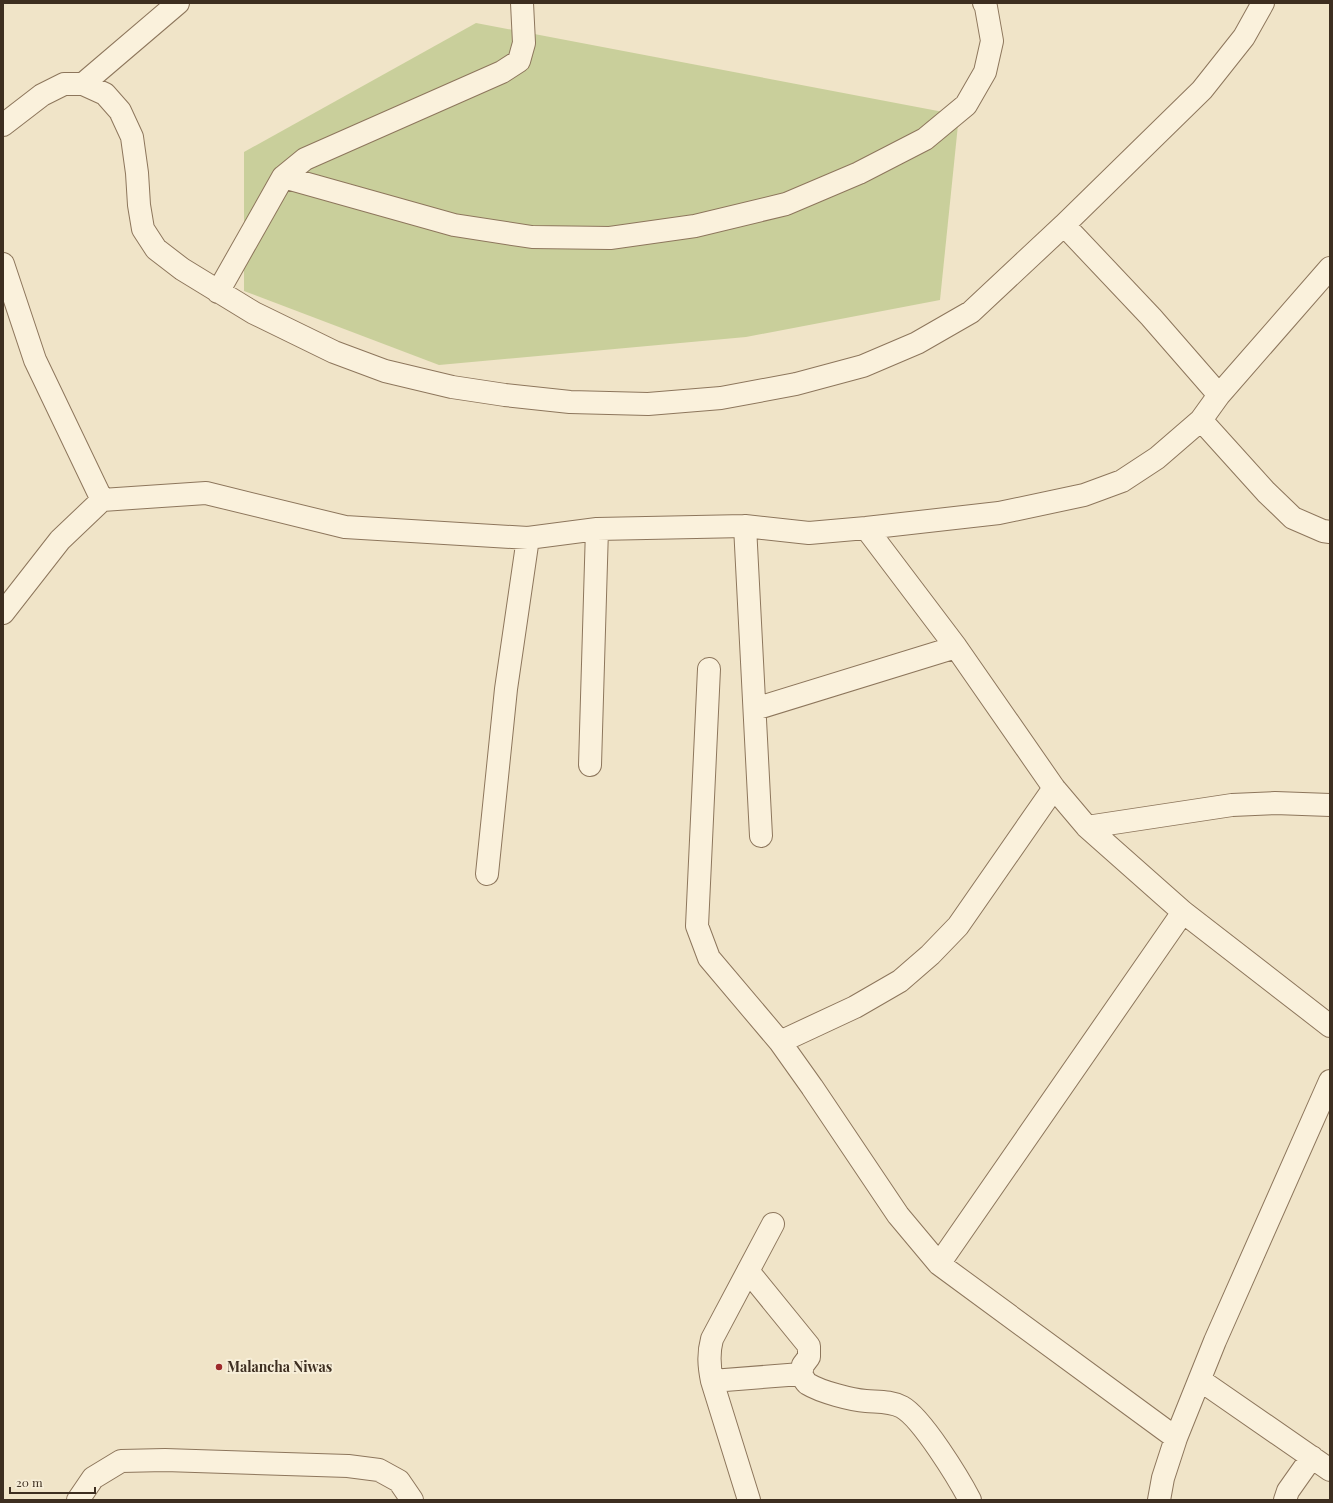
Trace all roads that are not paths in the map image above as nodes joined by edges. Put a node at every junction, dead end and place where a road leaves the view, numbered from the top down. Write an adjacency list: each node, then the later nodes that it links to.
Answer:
1 (178, 3): 5 (street)
2 (522, 3): 7 (street)
3 (984, 3): 7 (street)
4 (1263, 3): 8 (street)
5 (83, 84): 6 (street); 11 (street)
6 (3, 125)
7 (283, 177): 11 (street)
8 (1064, 225): 11 (street); 12 (street)
9 (3, 264): 14 (street)
10 (1330, 268): 12 (street)
11 (218, 292)
12 (1219, 395): 13 (street)
13 (1201, 420): 16 (street); 18 (street)
14 (102, 500): 19 (street); 20 (street)
15 (745, 526): 16 (street); 17 (street); 23 (street)
16 (866, 528): 21 (street)
17 (597, 529): 19 (street); 24 (street)
18 (1330, 532)
19 (528, 538): 29 (street)
20 (3, 613)
21 (956, 647): 23 (street); 25 (street)
22 (709, 669): 32 (street)
23 (755, 709): 28 (street)
24 (590, 765)
25 (1054, 788): 27 (street); 32 (street)
26 (1330, 804): 27 (street)
27 (1087, 827): 30 (street)
28 (761, 836)
29 (486, 874)
30 (1183, 912): 31 (street); 35 (street)
31 (1326, 1017)
32 (780, 1042): 35 (street)
33 (1330, 1081): 38 (street)
34 (773, 1224): 36 (street)
35 (939, 1264): 40 (street)
36 (748, 1271): 37 (street); 39 (street)
37 (801, 1374): 39 (street); 46 (street)
38 (1200, 1380): 40 (street); 41 (street)
39 (712, 1382): 45 (street)
40 (1176, 1438): 47 (street)
41 (1312, 1457): 42 (street); 48 (street)
42 (1330, 1470)
43 (78, 1500): 44 (street)
44 (412, 1500)
45 (749, 1500)
46 (970, 1500)
47 (1159, 1500)
48 (1285, 1500)

